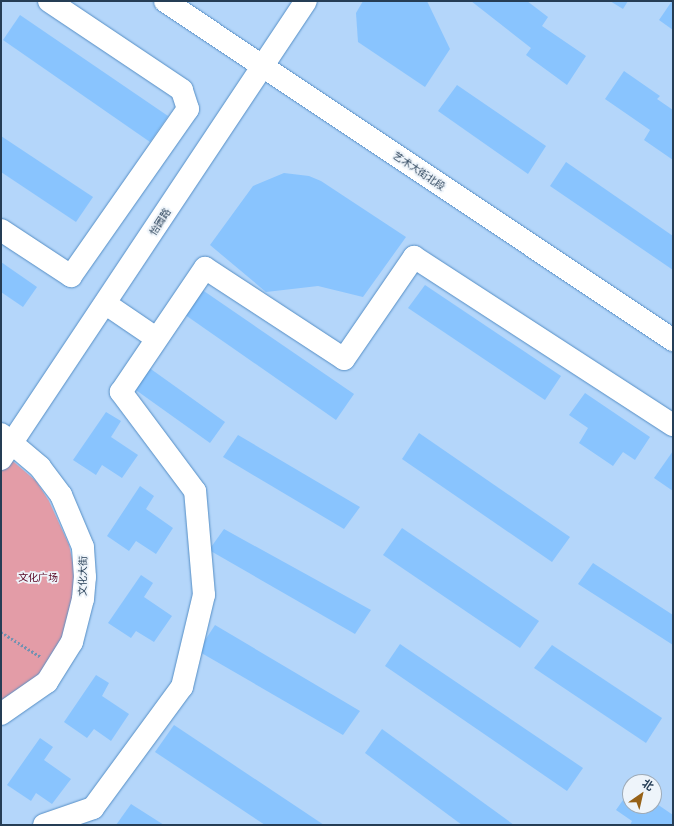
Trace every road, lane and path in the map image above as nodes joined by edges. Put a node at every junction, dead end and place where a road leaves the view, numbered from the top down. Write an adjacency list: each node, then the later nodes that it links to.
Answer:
1 (50, 1): 5 (street)
2 (165, 1): 4 (street, 艺术大街北段)
3 (306, 1): 4 (street, 怡园路)
4 (263, 66): 6 (street, 怡园路); 8 (street, 艺术大街北段)
5 (1, 230)
6 (106, 304): 7 (street); 10 (street, 怡园路)
7 (156, 338): 9 (street); 14 (street)
8 (673, 340)
9 (673, 425)
10 (5, 445): 13 (street, 文化大街)
11 (1, 632): 12 (path)
12 (44, 660)
13 (1, 714)
14 (44, 825)

